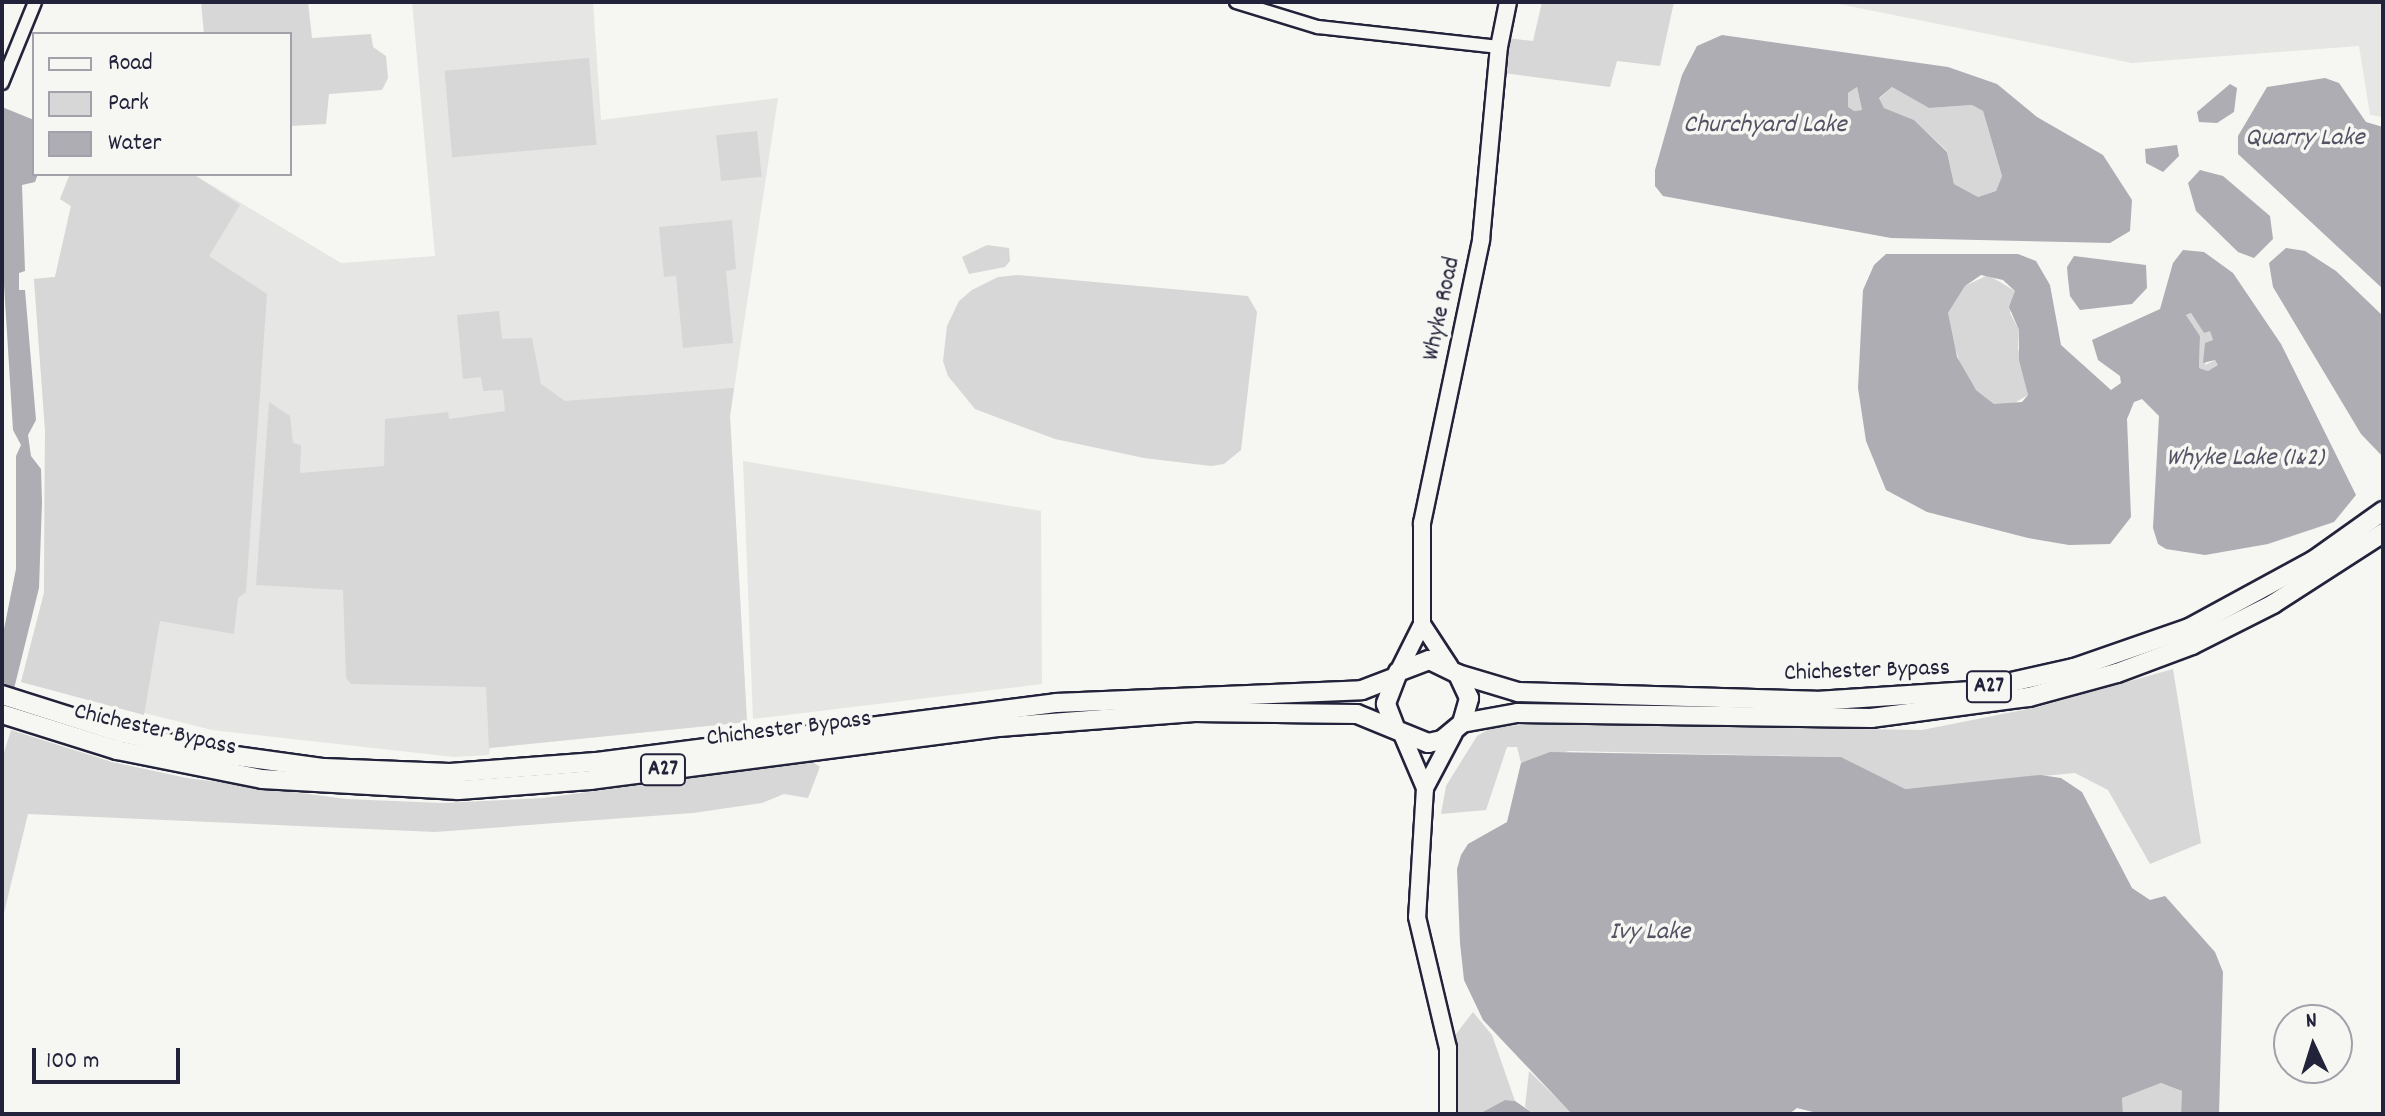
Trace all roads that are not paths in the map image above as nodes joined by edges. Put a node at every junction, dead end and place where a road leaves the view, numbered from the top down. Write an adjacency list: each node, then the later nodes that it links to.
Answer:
1 (35, 2): 5 (street)
2 (1236, 2): 4 (street)
3 (1508, 2): 4 (main road, Whyke Road)
4 (1499, 47): 8 (main road, Whyke Road)
5 (2, 83)
6 (2383, 511): 9 (highway, Chichester Bypass / A27)
7 (2383, 533): 13 (highway, Chichester Bypass / A27)
8 (1422, 624): 9 (main road); 10 (main road, Whyke Road)
9 (1454, 670): 10 (highway); 13 (highway)
10 (1395, 675): 12 (highway, Chichester Bypass / A27); 14 (highway)
11 (2, 695): 12 (highway, Chichester Bypass / A27)
12 (13, 712): 14 (highway, Chichester Bypass / A27)
13 (1458, 728): 14 (highway); 15 (main road)
14 (1399, 731): 15 (main road)
15 (1425, 788): 16 (main road)
16 (1448, 1114)

